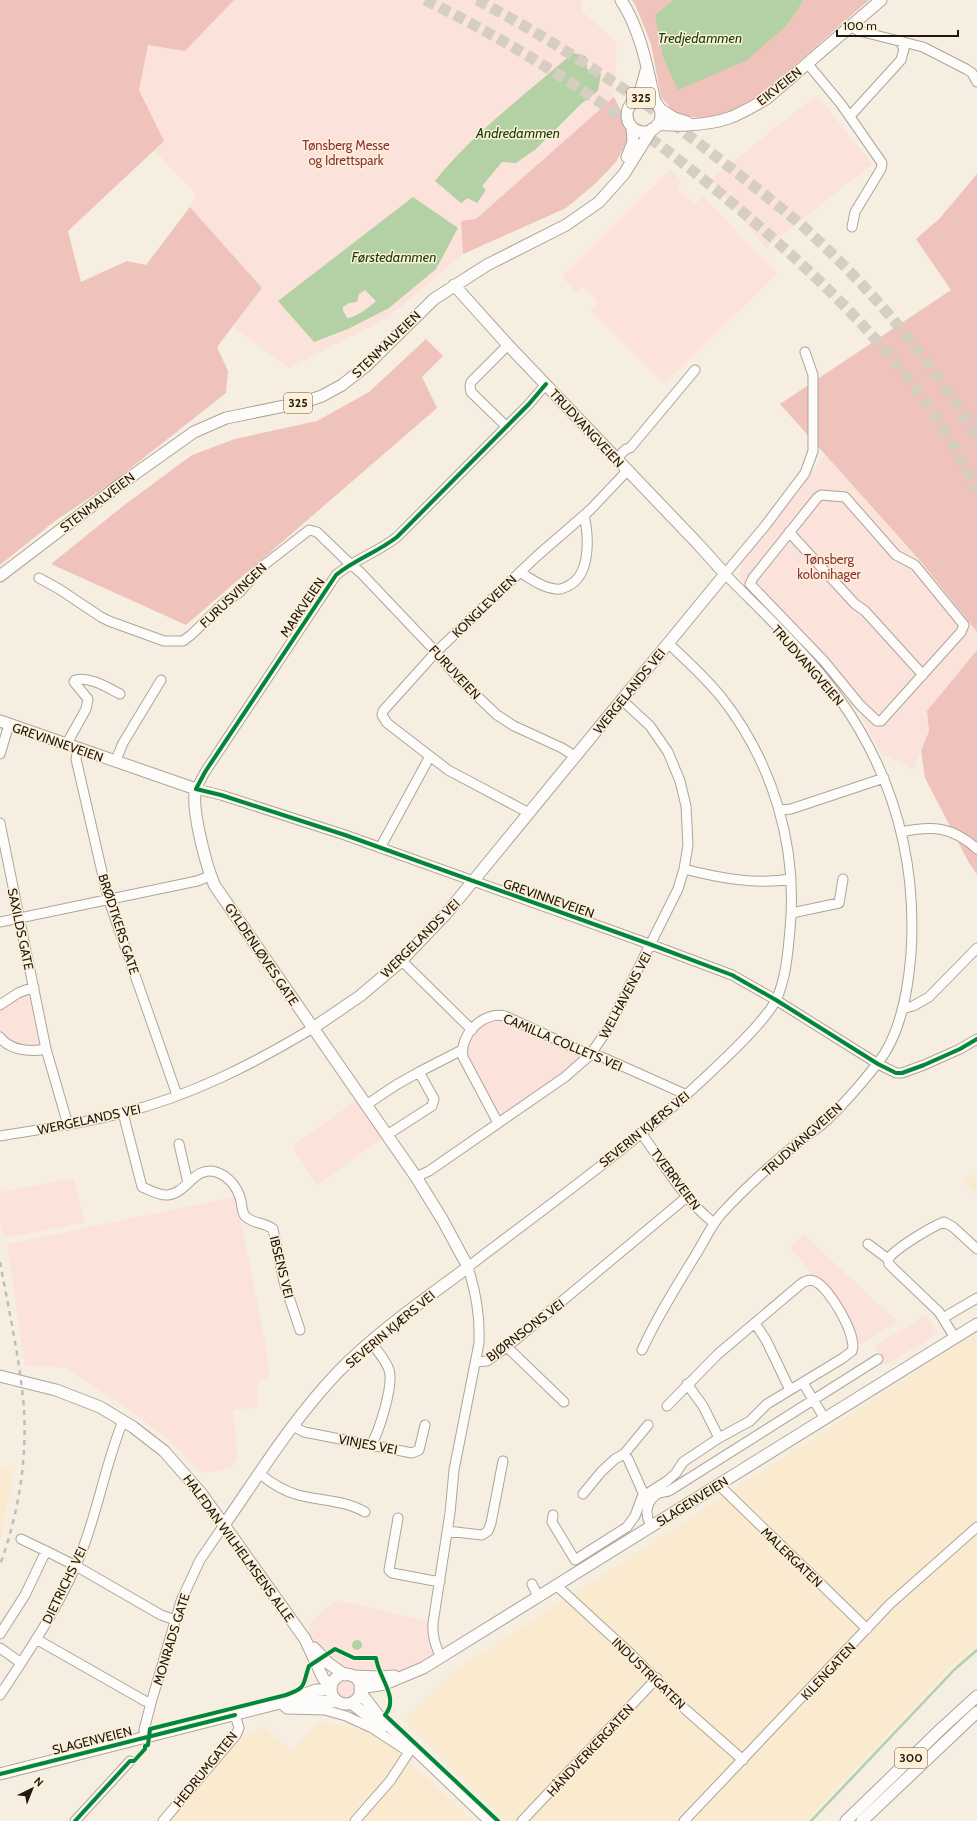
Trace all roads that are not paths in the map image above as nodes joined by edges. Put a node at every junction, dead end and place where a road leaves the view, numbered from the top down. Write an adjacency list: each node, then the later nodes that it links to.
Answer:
1 (621, 0): 6 (main road, 325)
2 (880, 0): 3 (main road, EIKVEIEN)
3 (850, 26): 4 (street); 5 (main road, EIKVEIEN)
4 (900, 41): 7 (street); 10 (street)
5 (807, 63): 10 (street); 11 (main road, EIKVEIEN)
6 (647, 66): 8 (main road, 325); 9 (main road, 325)
7 (977, 82)
8 (636, 99): 9 (main road, 325); 12 (main road, STENMALVEIEN / 325)
9 (657, 106): 11 (main road, EIKVEIEN); 13 (main road, STENMALVEIEN / 325)
10 (850, 116): 15 (street)
11 (697, 124): 13 (main road, EIKVEIEN)
12 (632, 127): 13 (main road, 325); 14 (main road, STENMALVEIEN / 325)
13 (654, 127): 14 (main road, STENMALVEIEN / 325)
14 (586, 210): 16 (main road, STENMALVEIEN / 325)
15 (852, 227)
16 (454, 285): 17 (main road, TRUDVANGVEIEN); 29 (main road, STENMALVEIEN / 325)
17 (508, 346): 20 (main road, TRUDVANGVEIEN); 21 (street)
18 (805, 352): 28 (street)
19 (696, 370): 22 (street)
20 (546, 384): 21 (street, MARKVEIEN); 22 (main road, TRUDVANGVEIEN)
21 (507, 427): 26 (street, MARKVEIEN)
22 (616, 459): 23 (main road, TRUDVANGVEIEN)
23 (627, 471): 24 (street, KONGLEVEIEN); 28 (main road, TRUDVANGVEIEN)
24 (584, 515): 27 (street, KONGLEVEIEN); 27 (street, KONGLEVEIEN)
25 (789, 532): 33 (street); 33 (street); 33 (street)
26 (351, 564): 30 (street, FURUSVINGEN); 32 (street, FURUVEIEN); 45 (street, MARKVEIEN)
27 (520, 572): 32 (street, KONGLEVEIEN)
28 (725, 574): 31 (main road, WERGELANDS VEI); 44 (street, TRUDVANGVEIEN)
29 (0, 576)
30 (39, 578)
31 (668, 643): 36 (main road, WERGELANDS VEI); 46 (street, SEVERIN KJÆRS VEI)
32 (436, 652): 41 (street, FURUVEIEN); 42 (street, KONGLEVEIEN)
33 (922, 675)
34 (161, 680): 43 (street, GREVINNEVEIEN)
35 (120, 694): 38 (street)
36 (622, 700): 41 (main road, WERGELANDS VEI); 52 (street, WELHAVENS VEI)
37 (5, 723): 38 (main road, GREVINNEVEIEN); 40 (street)
38 (66, 745): 39 (main road, GREVINNEVEIEN)
39 (78, 749): 43 (main road, GREVINNEVEIEN); 57 (street, BRØDTKERS GATE)
40 (0, 754)
41 (576, 757): 47 (main road, WERGELANDS VEI)
42 (430, 758): 47 (street); 50 (street)
43 (115, 762): 45 (main road, GREVINNEVEIEN)
44 (884, 778): 46 (street); 49 (street, TRUDVANGVEIEN)
45 (196, 789): 50 (street, GREVINNEVEIEN); 53 (main road, GYLDENLØVES GATE)
46 (779, 810): 55 (street, SEVERIN KJÆRS VEI)
47 (529, 813): 56 (main road, WERGELANDS VEI)
48 (0, 823): 59 (street, SAXILDS GATE)
49 (901, 832): 51 (street); 67 (street, TRUDVANGVEIEN)
50 (380, 848): 56 (street, GREVINNEVEIEN)
51 (977, 849)
52 (684, 869): 55 (street); 61 (street, WELHAVENS VEI)
53 (210, 876): 57 (street); 68 (main road, GYLDENLØVES GATE)
54 (843, 878): 58 (street)
55 (791, 879): 58 (street, SEVERIN KJÆRS VEI)
56 (473, 882): 61 (street, GREVINNEVEIEN); 63 (main road, WERGELANDS VEI)
57 (108, 898): 59 (street); 77 (street, BRØDTKERS GATE)
58 (792, 913): 65 (street, SEVERIN KJÆRS VEI)
59 (20, 918): 60 (street); 64 (street, SAXILDS GATE)
60 (0, 922)
61 (652, 944): 65 (street, GREVINNEVEIEN); 74 (street, WELHAVENS VEI)
62 (977, 948): 67 (street)
63 (402, 960): 68 (main road, WERGELANDS VEI); 69 (street)
64 (34, 987): 66 (street, SAXILDS GATE); 72 (street, SAXILDS GATE)
65 (776, 1000): 75 (street, GREVINNEVEIEN); 78 (street, SEVERIN KJÆRS VEI)
66 (0, 1005)
67 (902, 1009): 75 (street, TRUDVANGVEIEN)
68 (313, 1028): 77 (street, WERGELANDS VEI); 79 (main road, GYLDENLØVES GATE)
69 (472, 1030): 73 (street, CAMILLA COLLETS VEI); 74 (street, CAMILLA COLLETS VEI)
70 (0, 1037): 72 (street)
71 (977, 1039): 75 (street, GREVINNEVEIEN)
72 (46, 1049): 82 (street, SAXILDS GATE)
73 (462, 1050): 76 (street); 81 (street)
74 (590, 1055): 78 (street, CAMILLA COLLETS VEI); 81 (street, WELHAVENS VEI)
75 (878, 1064): 90 (street, TRUDVANGVEIEN)
76 (419, 1072): 79 (street); 84 (street)
77 (177, 1095): 80 (street, WERGELANDS VEI)
78 (687, 1095): 83 (street, SEVERIN KJÆRS VEI)
79 (366, 1105): 84 (main road, GYLDENLØVES GATE)
80 (123, 1113): 82 (street, WERGELANDS VEI); 88 (street, IBSENS VEI)
81 (498, 1122): 87 (street, WELHAVENS VEI)
82 (68, 1125): 85 (street, WERGELANDS VEI)
83 (641, 1133): 89 (street, TVERRVEIEN); 94 (street, SEVERIN KJÆRS VEI)
84 (387, 1135): 87 (main road, GYLDENLØVES GATE)
85 (0, 1136)
86 (179, 1144): 88 (street)
87 (416, 1177): 94 (main road, GYLDENLØVES GATE)
88 (188, 1183): 99 (street, IBSENS VEI)
89 (688, 1196): 90 (street, TVERRVEIEN); 102 (street, BJØRNSONS VEI)
90 (714, 1223): 103 (street, TRUDVANGVEIEN)
91 (868, 1244): 93 (street)
92 (977, 1249): 93 (street)
93 (888, 1258): 96 (street)
94 (468, 1267): 101 (main road, SEVERIN KJÆRS VEI); 105 (street, GYLDENLØVES GATE)
95 (977, 1298): 96 (street)
96 (943, 1318): 100 (street)
97 (755, 1323): 107 (street); 108 (street); 109 (street)
98 (977, 1324): 100 (main road, SLAGENVEIEN)
99 (300, 1330)
100 (955, 1338): 113 (main road, SLAGENVEIEN)
101 (371, 1342): 117 (main road, SEVERIN KJÆRS VEI); 119 (street)
102 (507, 1347): 105 (street, BJØRNSONS VEI); 111 (street)
103 (642, 1350)
104 (878, 1359): 110 (street)
105 (476, 1362): 133 (street, BJØRNSONS VEI)
106 (0, 1376): 114 (main road, HALFDAN WILHELMSENS ALLE)
107 (803, 1383): 109 (street); 110 (street)
108 (687, 1384): 112 (street); 118 (street)
109 (790, 1390): 118 (street)
110 (814, 1400): 113 (street); 124 (street)
111 (564, 1402)
112 (667, 1406)
113 (825, 1419): 123 (main road, SLAGENVEIEN)
114 (123, 1421): 130 (main road, HALFDAN WILHELMSENS ALLE); 136 (street, DIETRICHS VEI)
115 (425, 1425): 119 (street, VINJES VEI)
116 (648, 1425): 120 (street)
117 (293, 1426): 119 (street, VINJES VEI); 122 (main road, SEVERIN KJÆRS VEI)
118 (719, 1438): 124 (street)
119 (371, 1445)
120 (624, 1454): 125 (street); 126 (street)
121 (503, 1461): 133 (street)
122 (260, 1474): 127 (street); 130 (main road, SEVERIN KJÆRS VEI)
123 (715, 1486): 131 (main road, SLAGENVEIEN); 142 (street, MALERGATEN)
124 (660, 1489): 126 (street); 131 (street)
125 (583, 1494)
126 (644, 1494): 128 (street, SLAGENVEIEN)
127 (365, 1512)
128 (553, 1515)
129 (398, 1518): 137 (street)
130 (224, 1525): 141 (street, MONRADS GATE); 145 (main road, HALFDAN WILHELMSENS ALLE)
131 (652, 1526): 139 (main road, SLAGENVEIEN)
132 (977, 1527): 142 (street, KILENGATEN)
133 (447, 1531): 137 (street, BJØRNSONS VEI)
134 (22, 1539): 135 (street)
135 (46, 1551): 136 (street); 143 (street)
136 (76, 1566): 141 (street); 144 (street, DIETRICHS VEI)
137 (440, 1582): 147 (street, BJØRNSONS VEI)
138 (532, 1584): 140 (street)
139 (556, 1585): 140 (main road, SLAGENVEIEN); 151 (street, INDUSTRIGATEN)
140 (538, 1596): 147 (main road, SLAGENVEIEN)
141 (175, 1620): 157 (street, MONRADS GATE)
142 (867, 1629): 164 (street, KILENGATEN)
143 (0, 1634)
144 (36, 1639): 148 (street, DIETRICHS VEI); 157 (street)
145 (305, 1640): 149 (main road, HALFDAN WILHELMSENS ALLE); 152 (main road, HALFDAN WILHELMSENS ALLE)
146 (0, 1648): 148 (street)
147 (441, 1657): 150 (main road, SLAGENVEIEN)
148 (21, 1663): 154 (street, DIETRICHS VEI)
149 (348, 1675): 150 (main road, SLAGENVEIEN); 152 (main road); 153 (main road)
150 (406, 1675): 153 (main road, SLAGENVEIEN)
151 (657, 1678): 164 (street, INDUSTRIGATEN); 172 (street, HÅNDVERKERGATEN)
152 (331, 1688): 156 (main road); 159 (main road, SLAGENVEIEN)
153 (360, 1690): 158 (main road); 171 (main road)
154 (0, 1695)
155 (977, 1696): 174 (main road, 300)
156 (338, 1702): 158 (main road); 159 (main road, SLAGENVEIEN)
157 (151, 1703): 162 (street, MONRADS GATE)
158 (351, 1703): 163 (main road)
159 (280, 1704): 161 (main road, SLAGENVEIEN); 163 (street)
160 (977, 1712): 175 (main road, 300)
161 (235, 1715): 162 (main road, SLAGENVEIEN); 168 (street, HEDRUMGATEN)
162 (145, 1738): 166 (main road, SLAGENVEIEN)
163 (409, 1752): 169 (street); 170 (main road)
164 (743, 1760): 173 (street, KILENGATEN)
165 (130, 1761): 167 (street)
166 (0, 1774)
167 (75, 1821)
168 (163, 1821)
169 (355, 1821)
170 (481, 1821)
171 (490, 1821)
172 (522, 1821)
173 (684, 1821)
174 (846, 1821)
175 (862, 1821)

